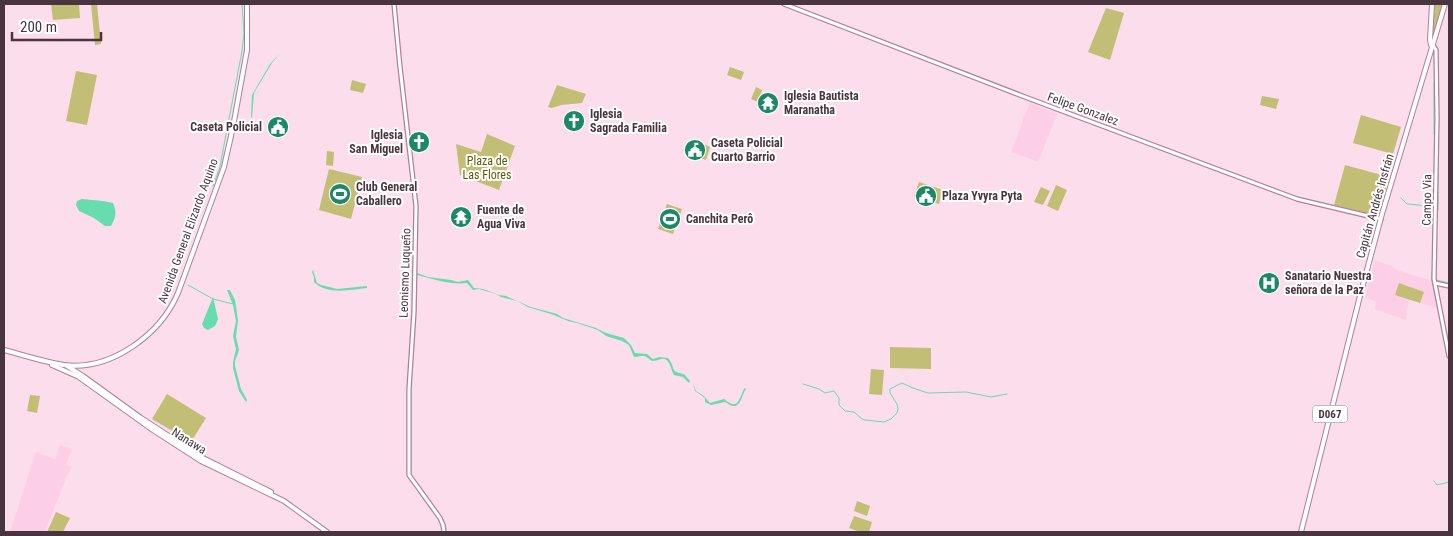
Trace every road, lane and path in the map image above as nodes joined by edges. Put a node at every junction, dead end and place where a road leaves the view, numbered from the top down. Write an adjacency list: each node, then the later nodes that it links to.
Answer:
1 (247, 4): 14 (main road, Avenida General Elizardo Aquino)
2 (394, 4): 19 (street, Leonismo Luqueño)
3 (784, 4): 7 (street, Felipe Gonzalez)
4 (1432, 4): 6 (main road, Capitán Andrés Insfrán / D067)
5 (1445, 4): 6 (main road, D067)
6 (1433, 45): 7 (main road, Capitán Andrés Insfrán / D067); 8 (street, Campo Via)
7 (1381, 219): 20 (main road, Capitán Andrés Insfrán / D067)
8 (1435, 283): 9 (street); 11 (street, Campo Via)
9 (1449, 286)
10 (4, 350): 12 (main road, Avenida General Elizardo Aquino)
11 (1449, 356)
12 (44, 360): 13 (main road, Avenida General Elizardo Aquino); 15 (main road, Nanawa)
13 (64, 365): 14 (main road, Avenida General Elizardo Aquino); 15 (main road, Nanawa)
14 (90, 365): 15 (main road)
15 (83, 378): 16 (main road, Nanawa)
16 (154, 428): 17 (main road, Nanawa); 18 (main road, Nanawa)
17 (327, 532)
18 (331, 532)
19 (444, 532)
20 (1301, 532)

